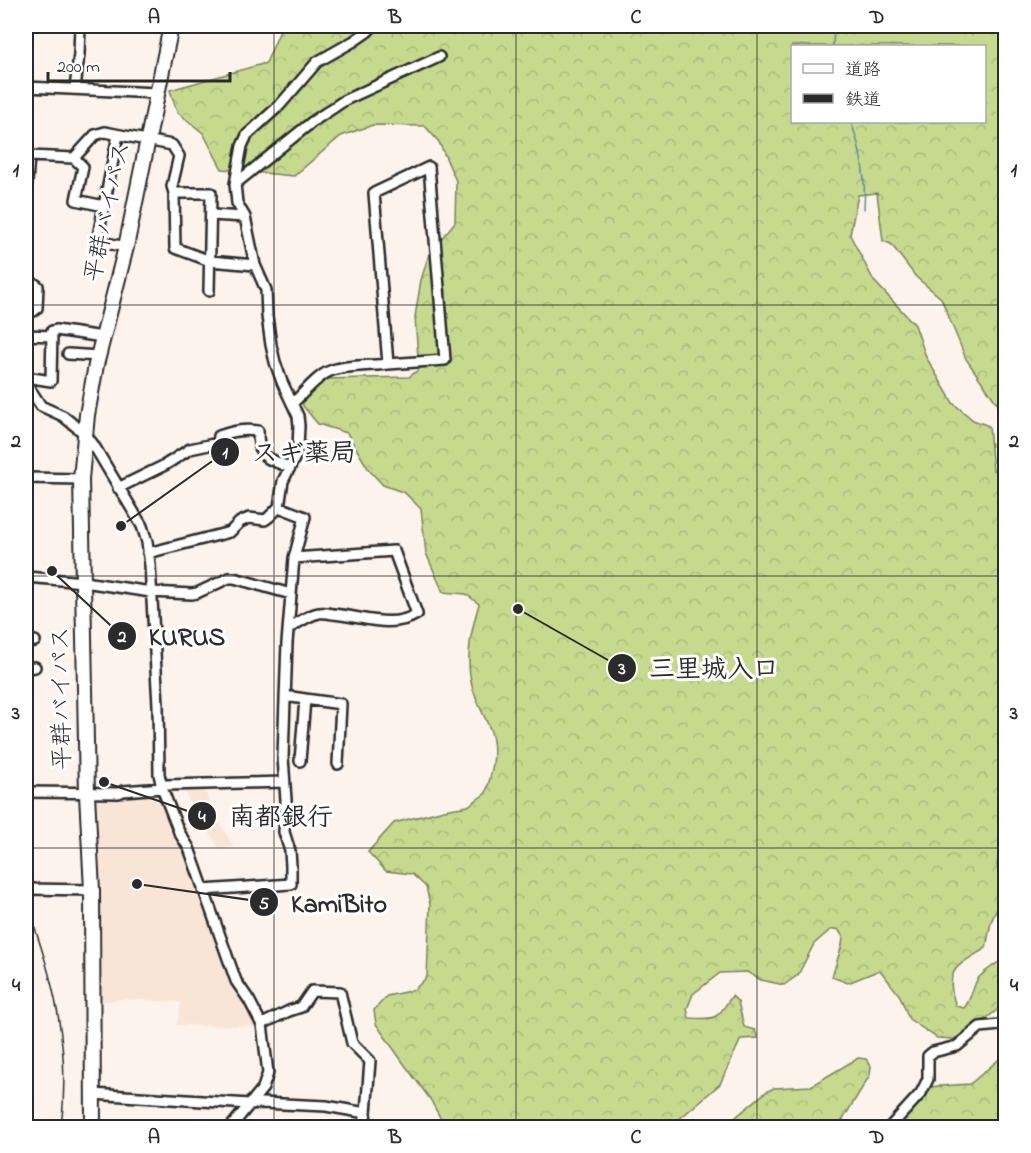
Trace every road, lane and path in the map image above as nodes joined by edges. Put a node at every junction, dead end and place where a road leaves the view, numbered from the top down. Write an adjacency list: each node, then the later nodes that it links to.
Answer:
1 (80, 26): 6 (street)
2 (171, 26): 7 (highway, 平群バイパス)
3 (373, 26): 11 (street)
4 (439, 57): 11 (street)
5 (26, 87): 6 (street)
6 (75, 89): 7 (street)
7 (157, 93): 9 (highway, 平群バイパス)
8 (118, 135): 9 (street); 10 (street); 14 (street)
9 (148, 141): 13 (street); 17 (highway, 平群バイパス)
10 (74, 158): 12 (street); 14 (street)
11 (235, 184): 16 (street)
12 (26, 186)
13 (174, 193): 15 (street); 18 (street)
14 (104, 206): 17 (street)
15 (211, 215): 16 (street); 18 (street)
16 (246, 217): 19 (street)
17 (126, 247): 25 (highway, 平群バイパス)
18 (210, 261): 19 (street); 21 (street)
19 (255, 265): 31 (street)
20 (26, 282): 22 (street)
21 (209, 291)
22 (26, 312)
23 (26, 335): 24 (street)
24 (52, 336): 25 (street); 29 (street)
25 (103, 337): 27 (highway, 平群バイパス)
26 (68, 354): 27 (street)
27 (99, 356): 32 (highway, 平群バイパス)
28 (388, 364): 28 (street); 31 (street)
29 (26, 377)
30 (26, 383): 32 (street)
31 (293, 403): 33 (street)
32 (85, 434): 35 (highway, 平群バイパス); 36 (street)
33 (290, 468): 36 (street); 37 (street)
34 (26, 478): 35 (street)
35 (81, 479): 41 (highway, 平群バイパス)
36 (118, 488): 38 (street)
37 (279, 507): 38 (street); 39 (street)
38 (148, 553): 42 (street)
39 (294, 558): 43 (street); 44 (street)
40 (26, 577): 41 (street)
41 (84, 582): 42 (street); 52 (highway, 平群バイパス)
42 (151, 592): 43 (street); 50 (street)
43 (291, 594): 44 (street)
44 (289, 627): 45 (street)
45 (285, 696): 46 (street); 49 (street)
46 (305, 699): 47 (street); 48 (street)
47 (300, 761)
48 (338, 764)
49 (284, 782): 50 (street); 55 (street)
50 (162, 788): 52 (street); 55 (street)
51 (26, 792): 52 (street)
52 (87, 794): 54 (highway, 平群バイパス)
53 (26, 888): 54 (street)
54 (92, 890): 58 (highway, 平群バイパス)
55 (203, 890): 57 (street)
56 (1005, 1021): 64 (street)
57 (262, 1025): 59 (street); 60 (street)
58 (92, 1094): 59 (street); 61 (highway, 平群バイパス)
59 (250, 1104): 60 (street); 62 (street)
60 (366, 1113): 63 (street)
61 (93, 1128)
62 (230, 1128)
63 (363, 1128)
64 (889, 1128)

